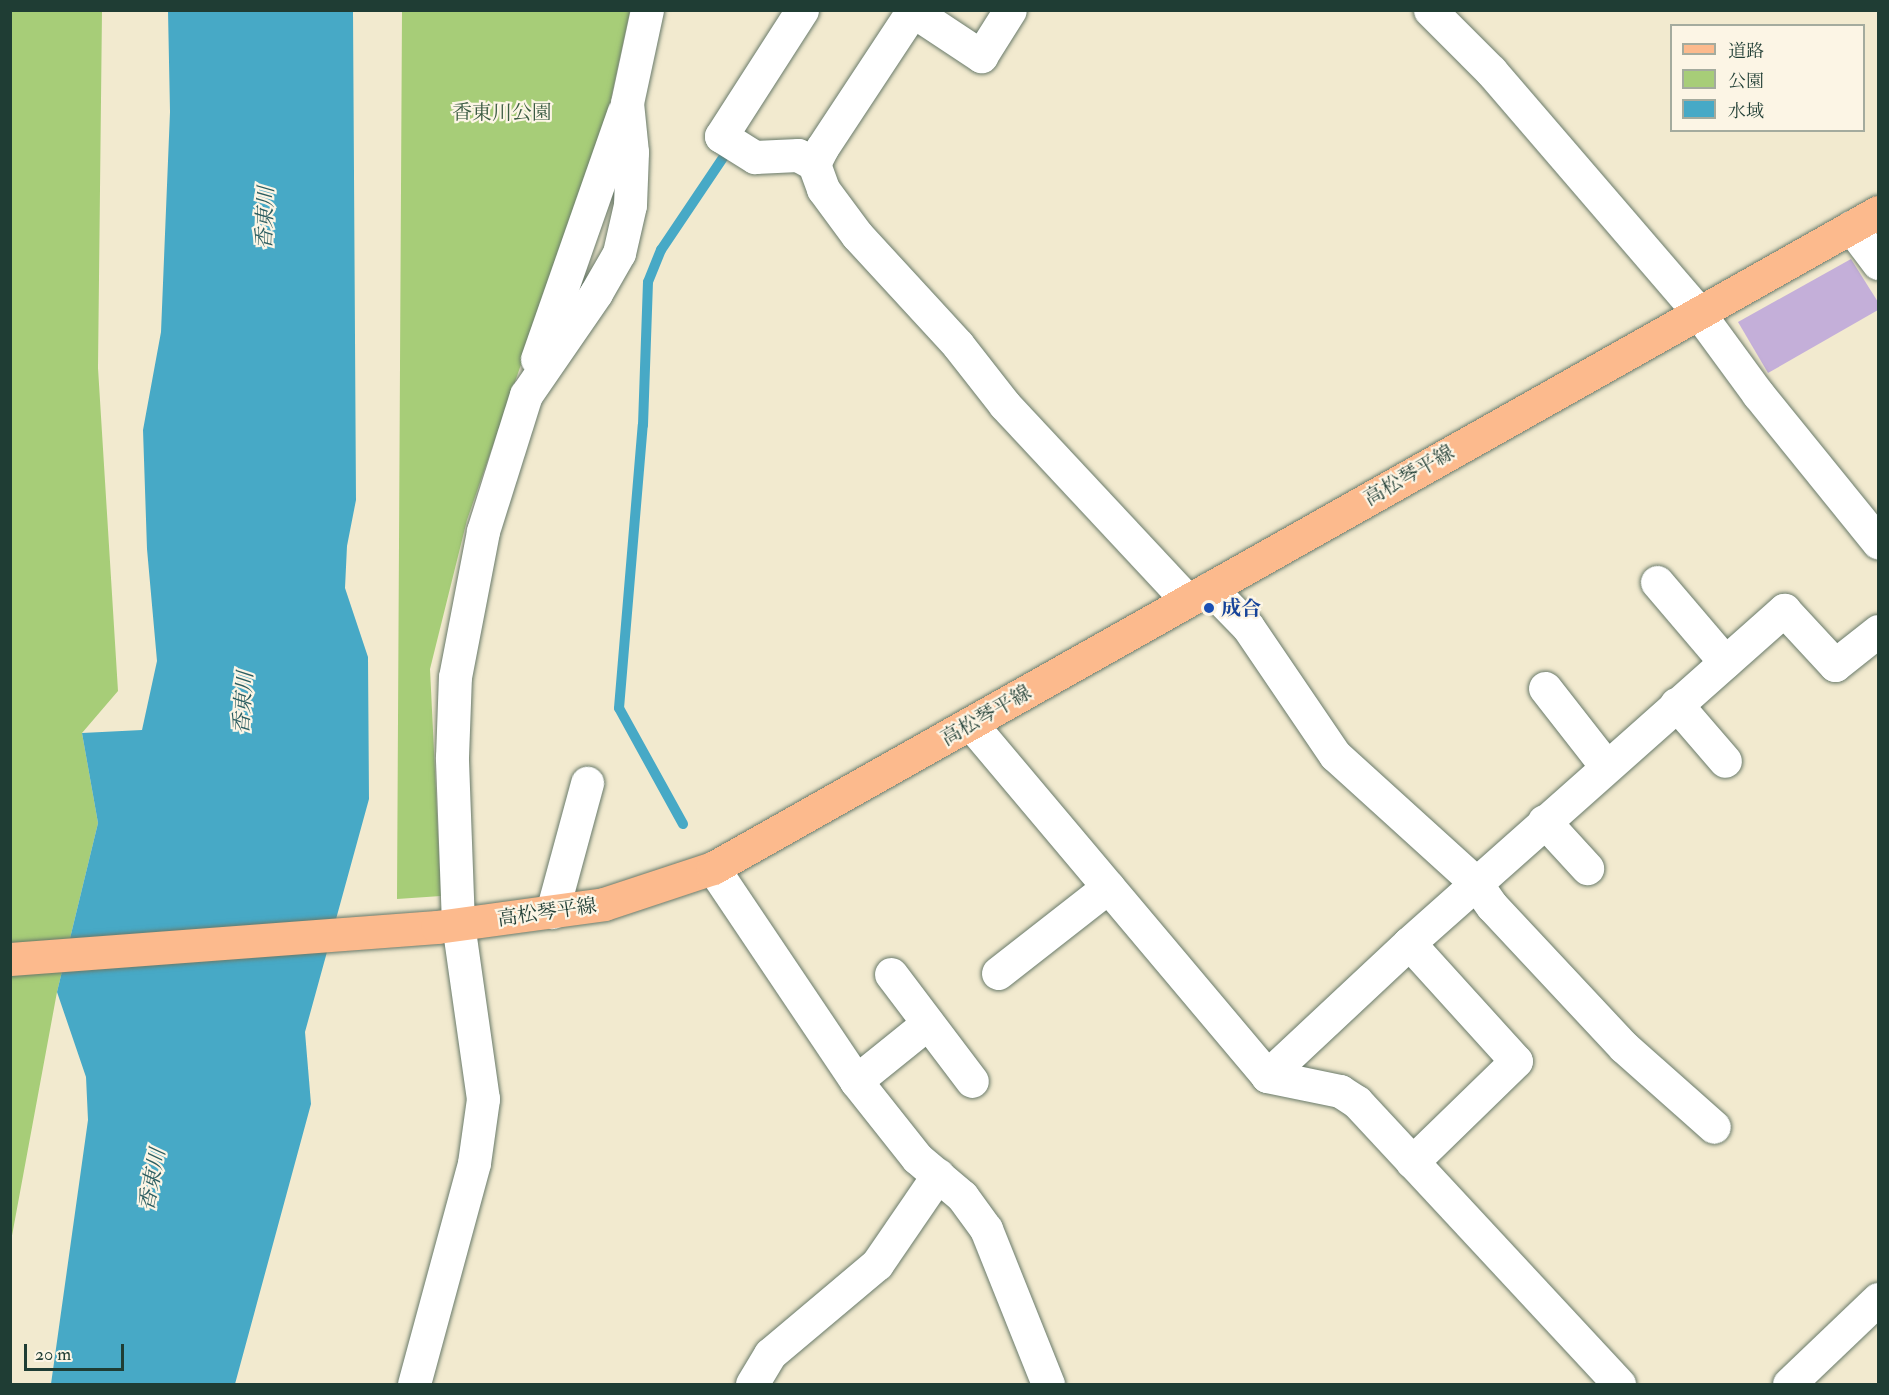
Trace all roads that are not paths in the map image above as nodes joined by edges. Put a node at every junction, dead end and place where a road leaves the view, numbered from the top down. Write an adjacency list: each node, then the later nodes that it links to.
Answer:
1 (647, 10): 27 (street)
2 (802, 10): 6 (street)
3 (1010, 10): 5 (street)
4 (1430, 10): 9 (street)
5 (913, 11): 6 (street)
6 (814, 164): 12 (street)
7 (1865, 219): 8 (street); 9 (main road, 高松琴平線)
8 (1878, 262)
9 (1698, 312): 10 (street); 12 (main road, 高松琴平線)
10 (1878, 542)
11 (1657, 582): 14 (street)
12 (1199, 594): 17 (main road, 高松琴平線); 24 (street)
13 (1878, 631): 14 (street)
14 (1725, 662): 16 (street)
15 (1545, 688): 19 (street)
16 (1676, 704): 18 (street); 19 (street)
17 (970, 724): 22 (main road, 高松琴平線); 25 (street)
18 (1725, 761)
19 (1606, 766): 21 (street)
20 (587, 783): 26 (street)
21 (1544, 821): 23 (street); 24 (street)
22 (713, 868): 26 (main road, 高松琴平線); 34 (street)
23 (1587, 868)
24 (1475, 882): 28 (street); 36 (street)
25 (1108, 887): 30 (street); 33 (street)
26 (552, 912): 27 (main road, 高松琴平線)
27 (448, 926): 29 (main road, 高松琴平線); 41 (street)
28 (1408, 943): 33 (street); 37 (street)
29 (10, 959)
30 (998, 973)
31 (891, 974): 32 (street)
32 (928, 1023): 34 (street); 35 (street)
33 (1267, 1076): 37 (street)
34 (856, 1081): 38 (street)
35 (972, 1081)
36 (1714, 1127)
37 (1412, 1162): 44 (street)
38 (938, 1175): 42 (street); 43 (street)
39 (1878, 1299): 40 (street)
40 (1796, 1382)
41 (414, 1384)
42 (752, 1384)
43 (1048, 1384)
44 (1619, 1384)

